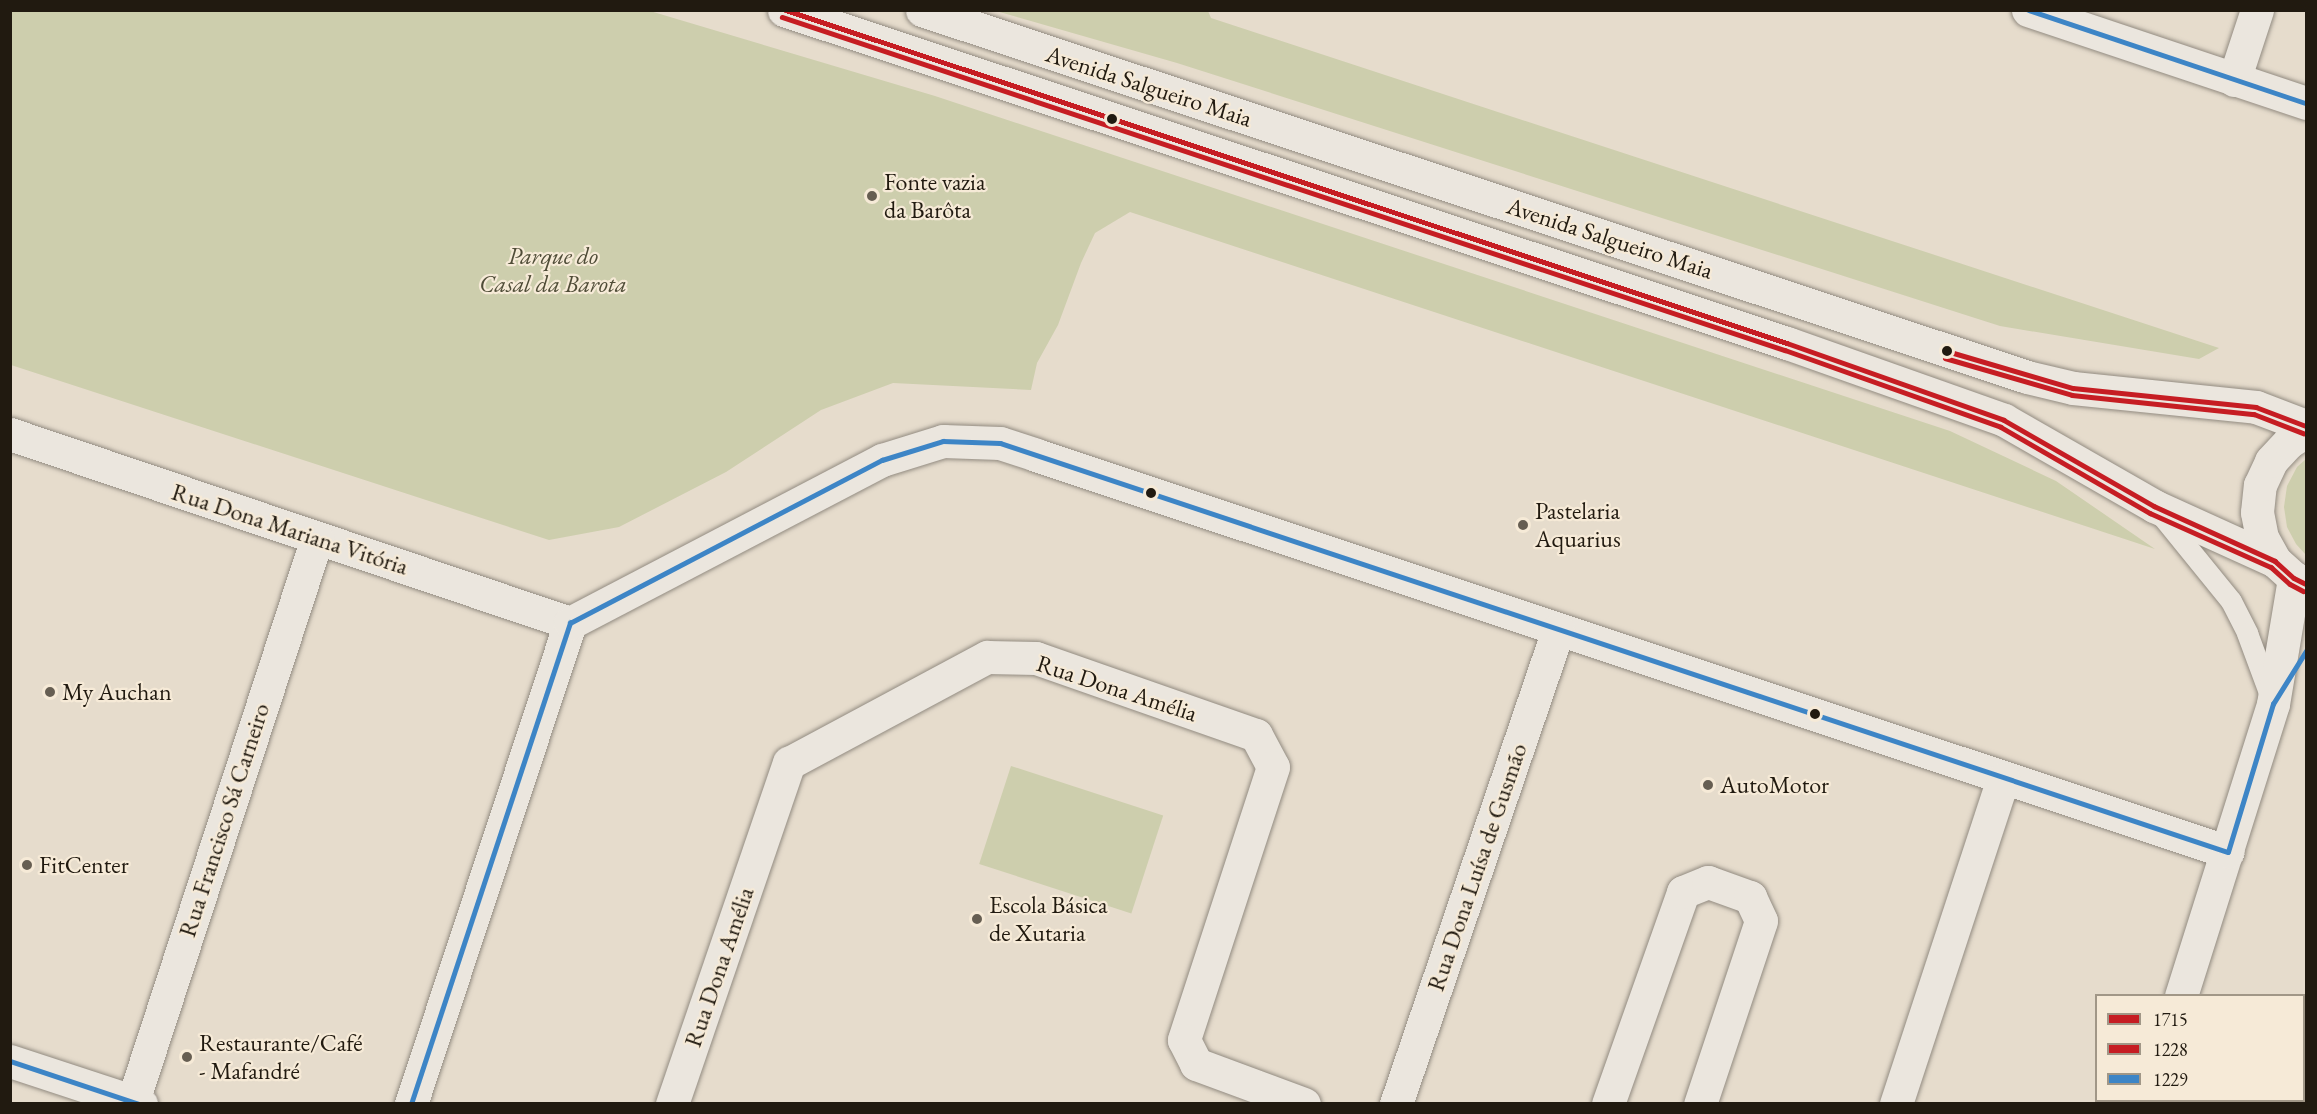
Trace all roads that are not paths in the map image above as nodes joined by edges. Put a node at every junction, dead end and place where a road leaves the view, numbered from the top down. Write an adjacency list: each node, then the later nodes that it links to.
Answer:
1 (784, 10): 10 (street, Avenida Salgueiro Maia)
2 (922, 10): 7 (street, Avenida Salgueiro Maia)
3 (2028, 10): 5 (street)
4 (2257, 10): 5 (street)
5 (2234, 80): 6 (street)
6 (2307, 103)
7 (2307, 426)
8 (2307, 431): 12 (street)
9 (10, 434): 11 (street, Rua Dona Mariana Vitória)
10 (2154, 506): 12 (street, Avenida Salgueiro Maia); 16 (lane)
11 (317, 538): 13 (street, Rua Dona Mariana Vitória); 21 (street, Rua Francisco Sá Carneiro)
12 (2292, 574): 16 (street)
13 (570, 623): 14 (street); 22 (street)
14 (1558, 630): 17 (street); 25 (street, Rua Dona Luísa de Gusmão)
15 (2307, 651): 16 (street)
16 (2273, 704): 18 (street)
17 (2003, 778): 18 (street); 28 (street)
18 (2228, 852): 19 (street)
19 (2182, 994)
20 (10, 1061): 21 (street)
21 (135, 1103)
22 (411, 1104)
23 (672, 1104): 24 (street, Rua Dona Amélia)
24 (1304, 1104)
25 (1396, 1104)
26 (1608, 1104): 27 (street)
27 (1700, 1104)
28 (1896, 1104)

